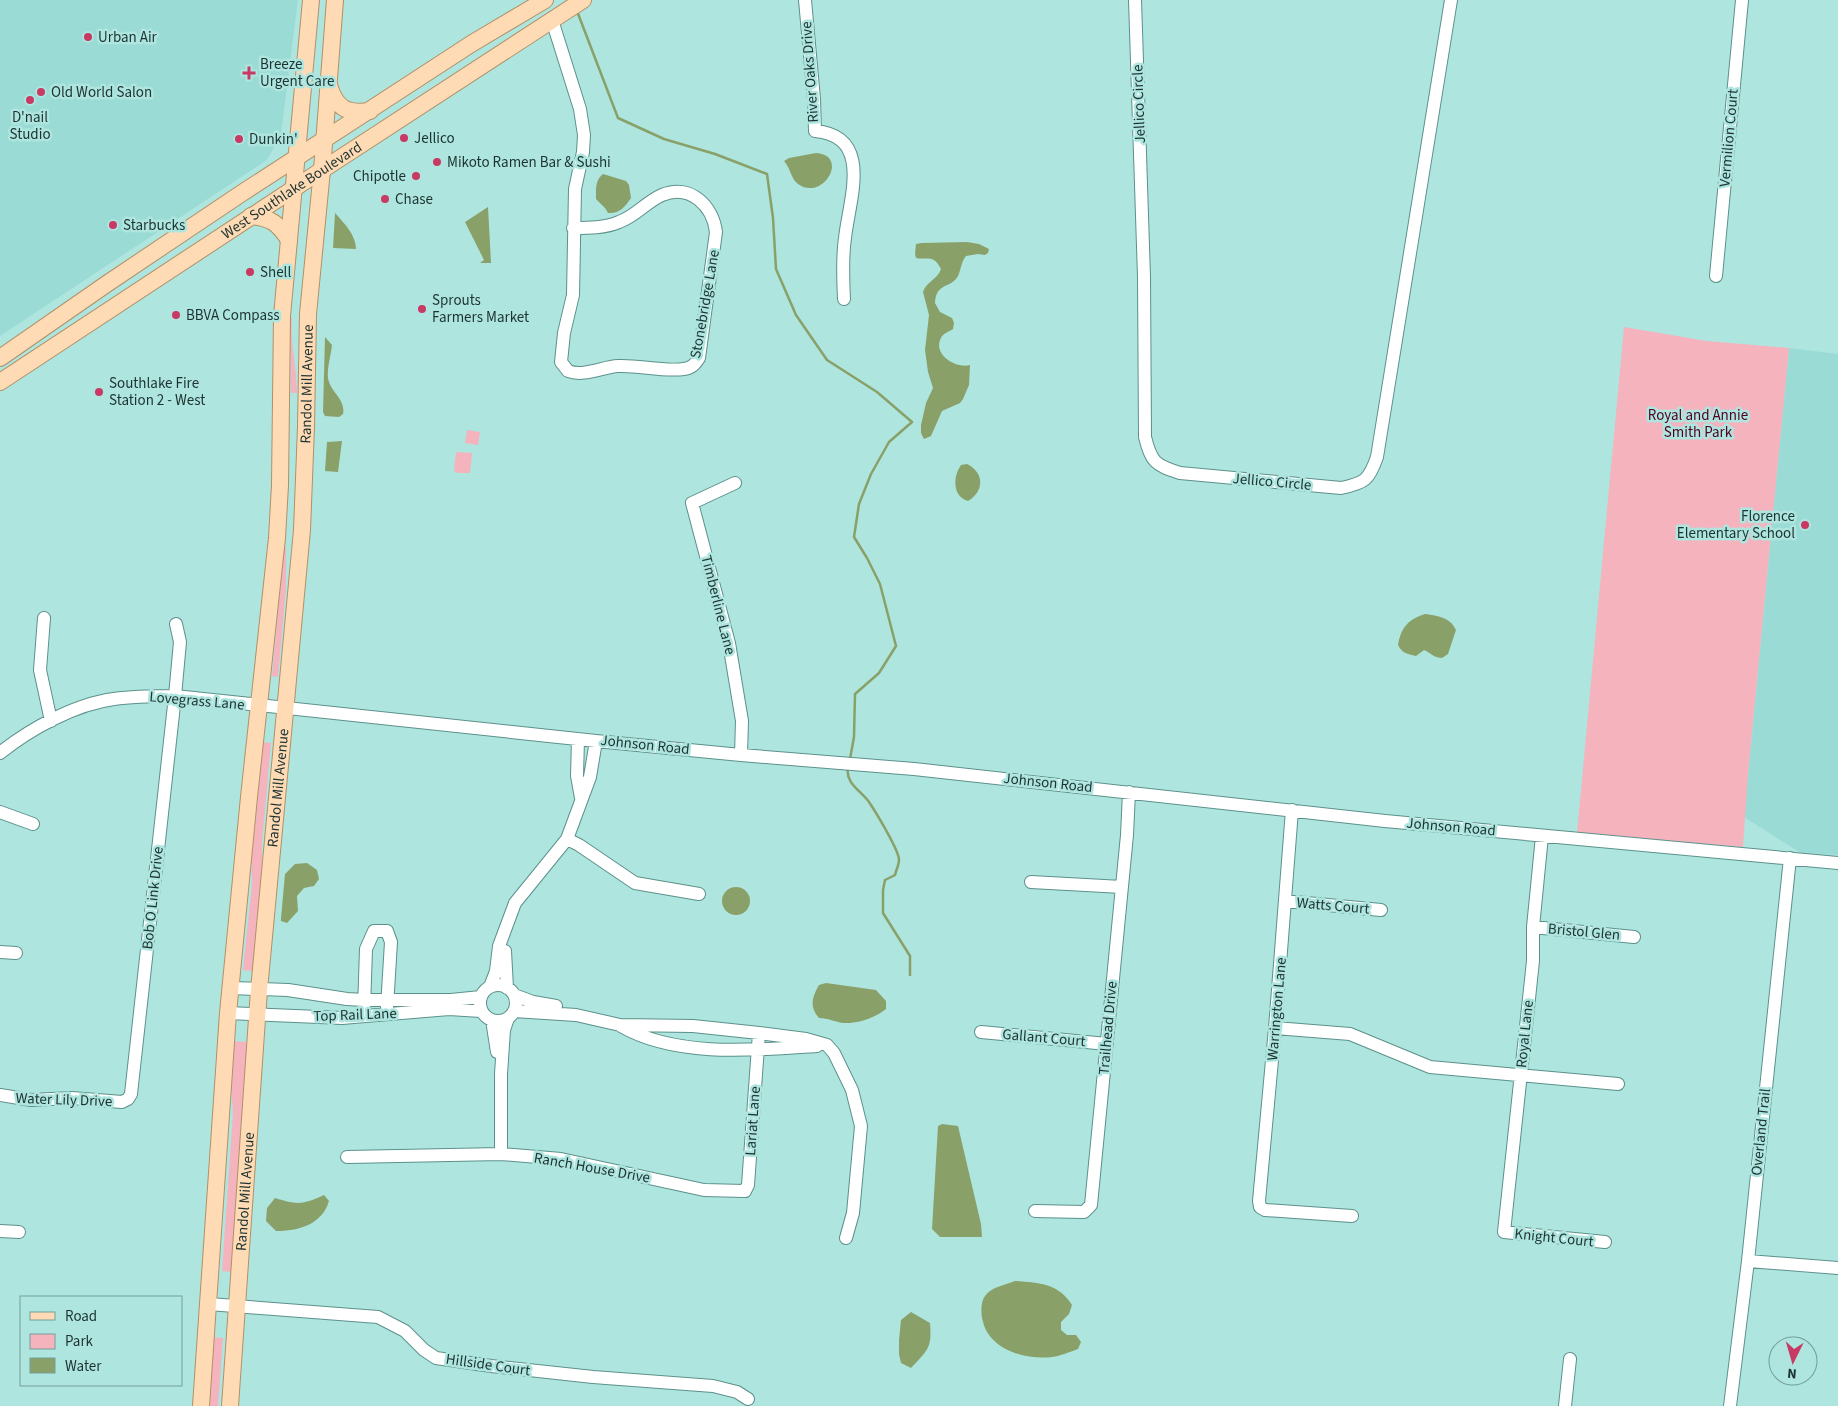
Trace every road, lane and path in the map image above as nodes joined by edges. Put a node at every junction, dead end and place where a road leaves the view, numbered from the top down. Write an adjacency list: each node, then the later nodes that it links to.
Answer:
1 (311, 0): 13 (main road, Randol Mill Avenue)
2 (335, 0): 10 (main road, Randol Mill Avenue)
3 (545, 0): 11 (main road, West Southlake Boulevard)
4 (583, 0): 9 (main road, West Southlake Boulevard)
5 (805, 0): 20 (street, River Oaks Drive)
6 (1135, 0): 7 (street, Jellico Circle)
7 (1451, 0)
8 (1742, 0): 19 (street, Vermilion Court)
9 (556, 18): 14 (main road, West Southlake Boulevard); 17 (street, Stonebridge Lane)
10 (328, 83): 11 (main road); 12 (main road, Randol Mill Avenue)
11 (370, 111): 12 (main road, West Southlake Boulevard)
12 (324, 141): 13 (main road, West Southlake Boulevard); 14 (main road, Randol Mill Avenue)
13 (297, 157): 15 (main road, Randol Mill Avenue); 21 (main road, West Southlake Boulevard)
14 (322, 170): 15 (main road, West Southlake Boulevard); 30 (main road, Randol Mill Avenue)
15 (294, 188): 16 (main road, West Southlake Boulevard); 18 (main road, Randol Mill Avenue)
16 (251, 216): 18 (main road); 23 (main road, West Southlake Boulevard)
17 (573, 228): 17 (street, Stonebridge Lane)
18 (289, 240): 29 (main road, Randol Mill Avenue)
19 (1716, 276)
20 (844, 300)
21 (15, 348): 22 (main road, West Southlake Boulevard); 23 (main road)
22 (0, 358)
23 (30, 364): 24 (main road, West Southlake Boulevard)
24 (0, 382)
25 (735, 483): 35 (street, Timberline Lane)
26 (44, 618): 31 (street)
27 (176, 624): 28 (street, Bob O Link Drive)
28 (175, 696): 29 (street, Lovegrass Lane); 31 (street, Lovegrass Lane); 81 (street, Bob O Link Drive)
29 (259, 706): 30 (street, Johnson Road); 56 (main road, Randol Mill Avenue)
30 (285, 709): 32 (street, Johnson Road); 57 (main road, Randol Mill Avenue)
31 (52, 721): 34 (street, Lovegrass Lane)
32 (578, 739): 33 (street, Johnson Road); 37 (street)
33 (596, 741): 35 (street, Johnson Road); 37 (street)
34 (0, 753)
35 (741, 755): 36 (street, Johnson Road)
36 (1129, 792): 38 (street, Johnson Road); 46 (street, Trailhead Drive)
37 (581, 798): 42 (street)
38 (1292, 810): 41 (street, Johnson Road); 48 (street, Warrington Lane)
39 (0, 812): 40 (street)
40 (33, 824)
41 (1542, 836): 43 (street, Johnson Road); 50 (street, Royal Lane)
42 (567, 839): 47 (street); 52 (street)
43 (1790, 858): 44 (street, Johnson Road); 92 (street, Overland Trail)
44 (1838, 863)
45 (1031, 882): 46 (street)
46 (1122, 888): 74 (street, Trailhead Drive)
47 (699, 894)
48 (1285, 901): 49 (street, Watts Court); 71 (street, Warrington Lane)
49 (1381, 910)
50 (1533, 927): 51 (street, Bristol Glen); 78 (street, Royal Lane)
51 (1634, 937)
52 (502, 939): 55 (street); 58 (street)
53 (0, 952): 54 (street)
54 (16, 953)
55 (490, 987): 58 (street); 59 (street)
56 (231, 988): 57 (street, Top Rail Lane); 63 (main road, Randol Mill Avenue)
57 (259, 990): 60 (street, Top Rail Lane); 64 (main road, Randol Mill Avenue)
58 (511, 991): 65 (street); 67 (street)
59 (481, 997): 61 (street, Top Rail Lane); 62 (street)
60 (364, 1000): 61 (street, Top Rail Lane); 61 (street); 68 (street)
61 (387, 1000): 66 (street)
62 (482, 1011): 66 (street, Top Rail Lane); 69 (street)
63 (228, 1013): 64 (street, Top Rail Lane); 94 (main road, Randol Mill Avenue)
64 (258, 1014): 68 (street, Top Rail Lane); 95 (main road, Randol Mill Avenue)
65 (511, 1014): 67 (street); 69 (street); 77 (street)
66 (386, 1015): 68 (street, Top Rail Lane)
67 (576, 1015): 70 (street)
68 (364, 1017)
69 (492, 1020): 77 (street)
70 (620, 1025): 73 (street); 76 (street)
71 (1276, 1028): 78 (street); 86 (street, Warrington Lane)
72 (981, 1032): 74 (street, Gallant Court)
73 (759, 1033): 75 (street); 76 (street)
74 (1107, 1044): 85 (street, Trailhead Drive)
75 (827, 1045): 76 (street); 90 (street)
76 (758, 1050): 84 (street, Lariat Lane)
77 (501, 1074): 82 (street)
78 (1521, 1076): 79 (street); 89 (street, Royal Lane)
79 (1618, 1084)
80 (0, 1096): 81 (street, Water Lily Drive)
81 (128, 1099)
82 (501, 1154): 83 (street, Ranch House Drive); 84 (street, Ranch House Drive)
83 (347, 1158)
84 (745, 1191)
85 (1035, 1211)
86 (1352, 1216)
87 (0, 1230): 88 (street)
88 (19, 1232)
89 (1504, 1232): 91 (street, Knight Court)
90 (846, 1238)
91 (1605, 1242)
92 (1748, 1261): 93 (street); 101 (street, Overland Trail)
93 (1838, 1268)
94 (209, 1304): 95 (street, Hillside Court); 98 (main road, Randol Mill Avenue)
95 (237, 1306): 97 (street, Hillside Court); 99 (main road, Randol Mill Avenue)
96 (1570, 1358): 100 (street)
97 (748, 1399)
98 (201, 1406)
99 (230, 1406)
100 (1566, 1406)
101 (1730, 1406)

